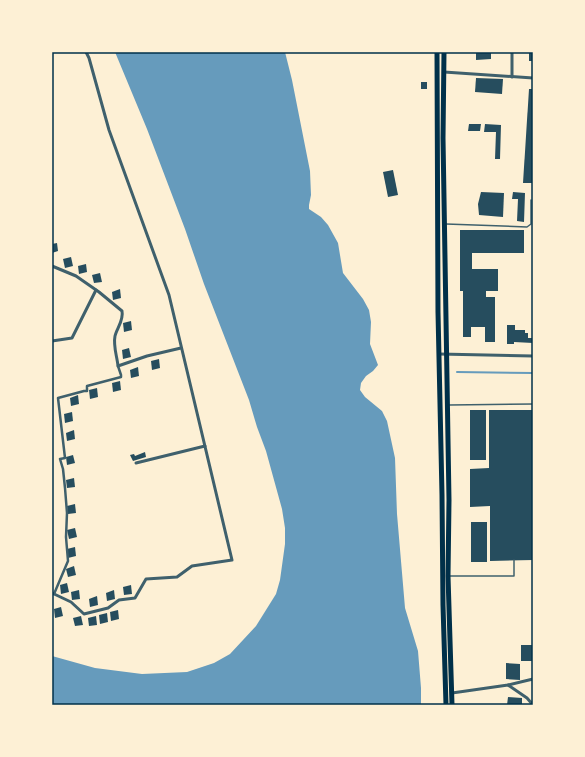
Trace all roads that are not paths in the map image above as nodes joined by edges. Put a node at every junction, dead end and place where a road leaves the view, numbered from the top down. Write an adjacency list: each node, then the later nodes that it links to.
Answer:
1 (86, 52): 13 (street)
2 (437, 52): 15 (highway)
3 (444, 52): 5 (highway)
4 (512, 52): 6 (street)
5 (444, 72): 6 (street); 9 (highway)
6 (512, 77): 7 (street)
7 (533, 78)
8 (531, 200): 9 (lane)
9 (445, 224): 14 (highway)
10 (52, 266): 11 (street)
11 (96, 290): 12 (street); 17 (street)
12 (52, 341)
13 (181, 348): 17 (street); 20 (street)
14 (447, 353): 15 (street); 16 (street); 19 (highway)
15 (439, 354): 23 (highway)
16 (533, 356)
17 (118, 366): 25 (street)
18 (533, 404): 19 (lane)
19 (447, 405): 24 (highway)
20 (205, 446): 21 (street); 25 (street)
21 (136, 463)
22 (514, 560): 24 (lane)
23 (442, 576): 24 (highway); 29 (highway)
24 (448, 576): 28 (highway)
25 (53, 593)
26 (533, 679): 27 (street)
27 (508, 684): 28 (street); 32 (street)
28 (452, 693): 29 (highway); 31 (highway)
29 (445, 694): 30 (highway)
30 (446, 705)
31 (452, 705)
32 (533, 705)

